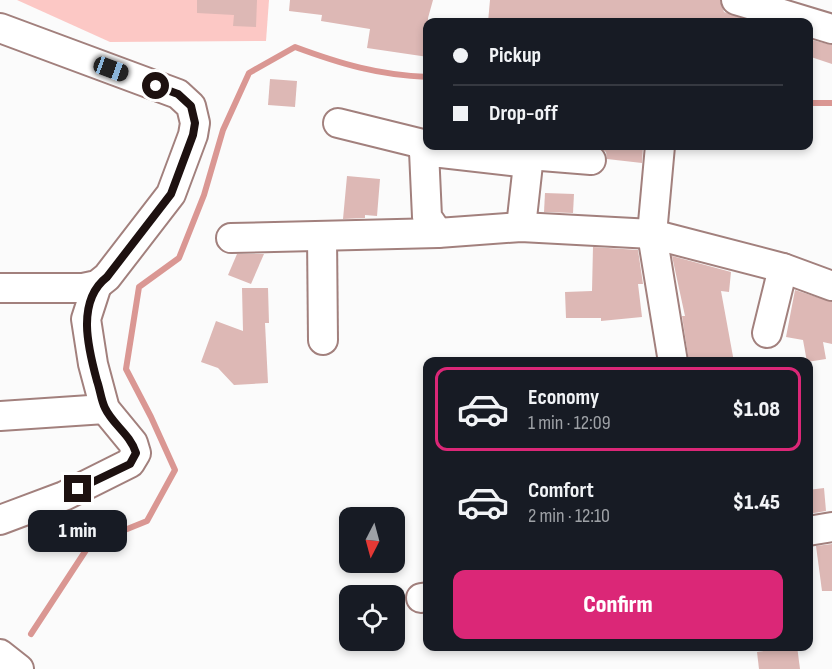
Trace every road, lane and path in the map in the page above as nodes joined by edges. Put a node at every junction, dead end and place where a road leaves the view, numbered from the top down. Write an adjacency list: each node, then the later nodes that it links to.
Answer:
1 (736, 0): 2 (street)
2 (796, 18)
3 (813, 23): 5 (street)
4 (0, 28): 18 (street)
5 (832, 29)
6 (338, 123): 7 (street)
7 (423, 149)
8 (660, 150): 14 (street)
9 (424, 151): 10 (street); 13 (street)
10 (529, 155): 11 (street); 12 (street)
11 (591, 160)
12 (522, 227): 13 (street); 14 (street)
13 (438, 233): 15 (street)
14 (652, 234): 17 (street); 23 (street)
15 (322, 236): 16 (street); 22 (street)
16 (231, 238)
17 (783, 268): 19 (street); 21 (street)
18 (97, 285): 20 (street); 24 (street)
19 (832, 286)
20 (0, 288)
21 (767, 333)
22 (323, 340)
23 (672, 357)
24 (105, 409): 25 (street); 26 (street)
25 (0, 416)
26 (0, 520)
27 (832, 527): 28 (street)
28 (813, 530)
29 (0, 654): 30 (street)
30 (19, 669)

